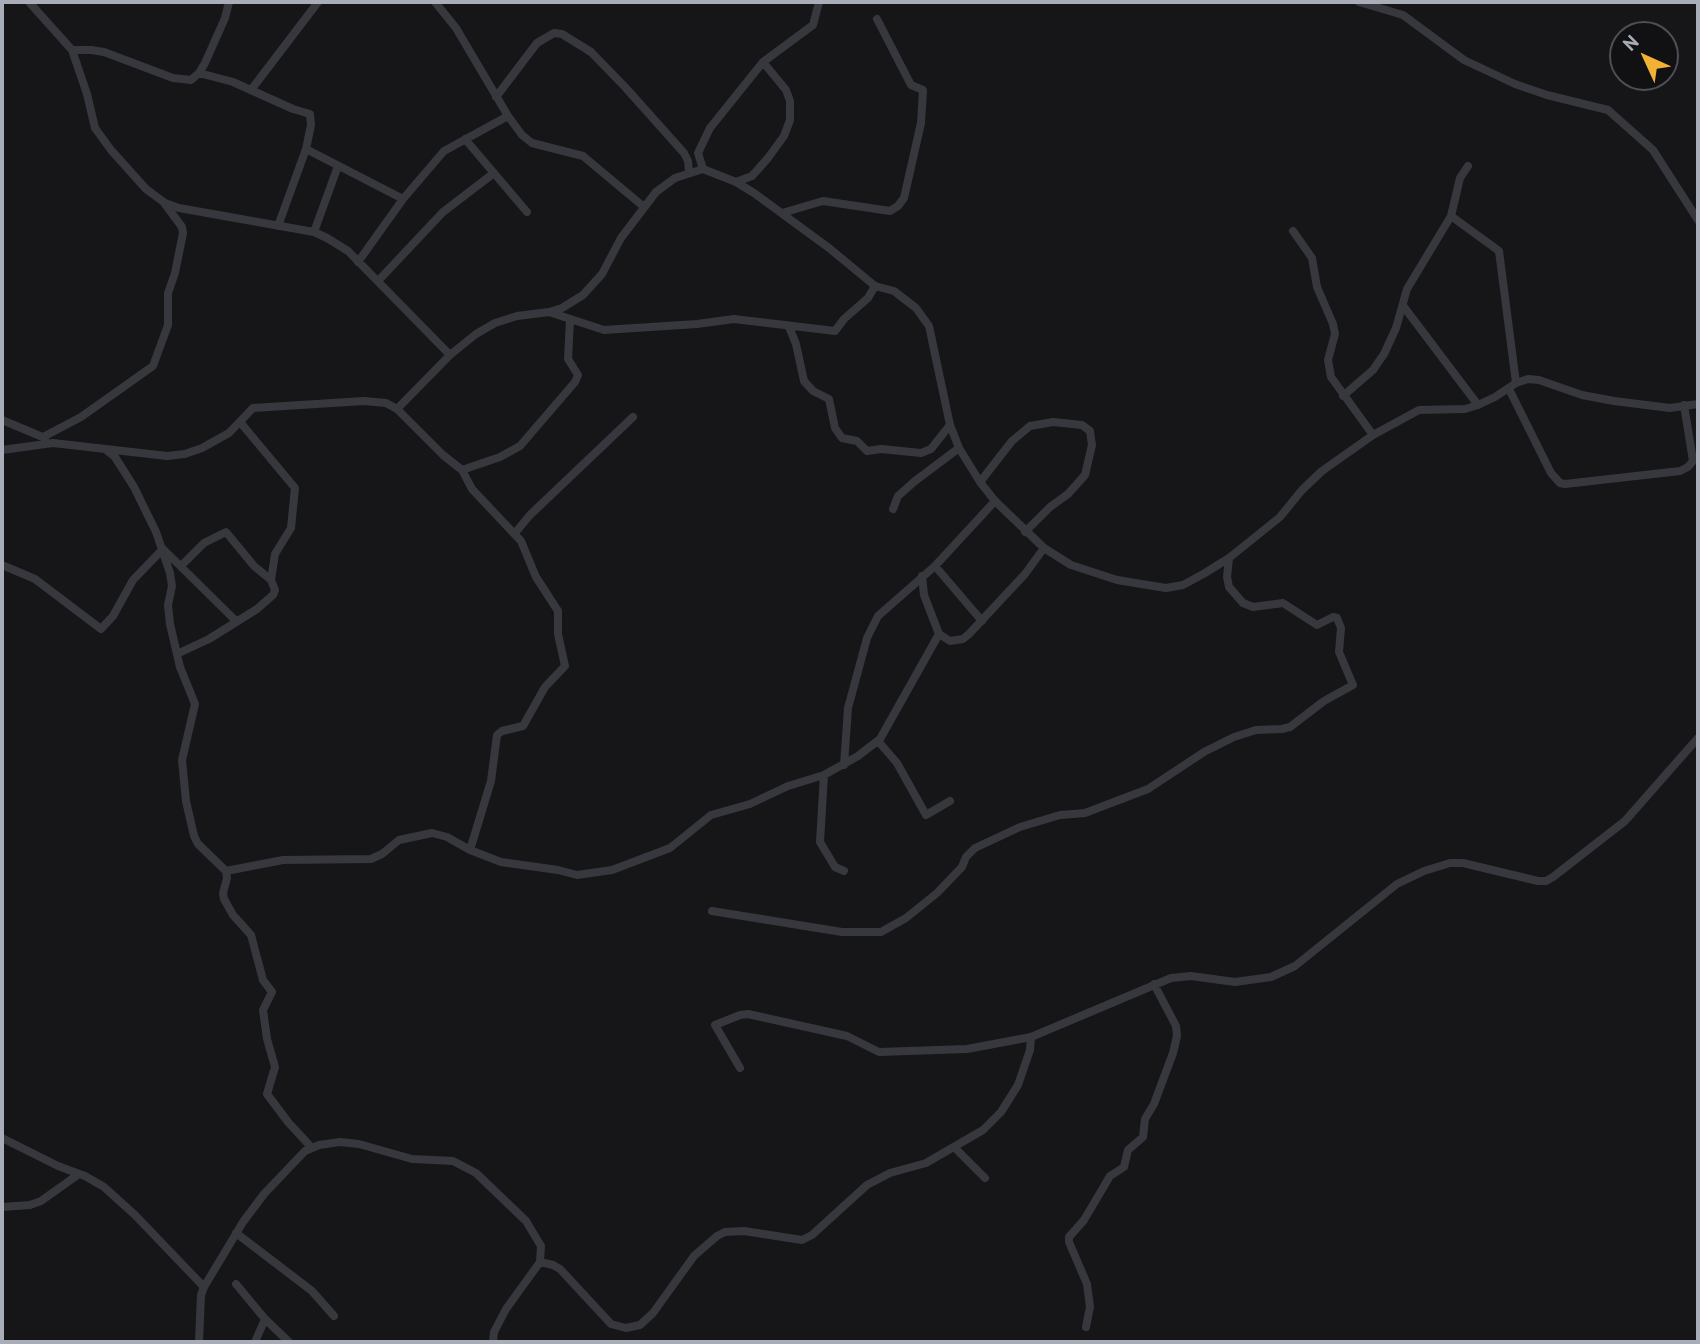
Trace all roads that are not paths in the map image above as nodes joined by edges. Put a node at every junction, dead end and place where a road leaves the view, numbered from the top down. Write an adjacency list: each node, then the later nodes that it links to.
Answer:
1 (29, 2): 8 (street)
2 (229, 2): 10 (street)
3 (318, 2): 11 (street)
4 (435, 2): 12 (street)
5 (819, 2): 9 (street)
6 (1359, 2): 28 (street)
7 (877, 19): 26 (street)
8 (72, 50): 10 (street); 23 (street)
9 (763, 62): 18 (street); 21 (street)
10 (199, 73): 11 (street)
11 (251, 90): 15 (street)
12 (496, 97): 13 (street); 19 (street)
13 (508, 116): 14 (street); 24 (street)
14 (465, 139): 20 (street); 22 (street)
15 (306, 149): 16 (street); 29 (street)
16 (338, 166): 22 (street); 31 (street)
17 (1468, 166): 27 (street)
18 (703, 169): 19 (street); 21 (street)
19 (689, 172): 24 (street)
20 (494, 173): 25 (street); 33 (street)
21 (736, 183): 26 (street)
22 (403, 199): 32 (street)
23 (165, 203): 29 (street); 51 (street)
24 (644, 207): 36 (street)
25 (527, 212)
26 (782, 213): 34 (street)
27 (1451, 216): 35 (street); 40 (street)
28 (1698, 220)
29 (278, 226): 31 (street)
30 (1293, 231): 41 (street)
31 (314, 232): 32 (street)
32 (358, 262): 33 (street)
33 (378, 281): 39 (street)
34 (875, 286): 38 (street); 49 (street)
35 (1404, 307): 41 (street); 43 (street)
36 (549, 312): 37 (street); 39 (street)
37 (570, 320): 38 (street); 56 (street)
38 (789, 327): 49 (street)
39 (450, 355): 45 (street)
40 (1513, 386): 43 (street); 44 (street); 44 (street)
41 (1343, 396): 50 (street)
42 (1698, 404): 44 (street)
43 (1478, 405): 50 (street)
44 (1685, 405)
45 (397, 409): 48 (street); 56 (street)
46 (633, 417): 61 (street)
47 (2, 421): 51 (street)
48 (240, 422): 53 (street); 69 (street)
49 (950, 425): 54 (street)
50 (1373, 435): 64 (street)
51 (43, 437): 52 (street)
52 (53, 443): 53 (street); 55 (street)
53 (103, 447): 62 (street)
54 (959, 448): 57 (street); 59 (street)
55 (2, 450)
56 (462, 470): 61 (street)
57 (980, 482): 58 (street); 60 (street)
58 (995, 501): 60 (street); 67 (street)
59 (893, 509)
60 (1025, 532): 63 (street)
61 (515, 533): 79 (street)
62 (160, 548): 65 (street); 66 (street); 73 (street)
63 (1044, 548): 64 (street); 71 (street)
64 (1229, 558): 82 (street)
65 (2, 565)
66 (181, 566): 69 (street); 70 (street)
67 (935, 566): 68 (street); 71 (street)
68 (922, 576): 72 (street); 76 (street)
69 (271, 580): 70 (street)
70 (236, 621): 73 (street)
71 (982, 621): 72 (street)
72 (939, 634): 75 (street)
73 (178, 653): 80 (street)
74 (1698, 738): 83 (street)
75 (878, 741): 76 (street); 78 (street)
76 (844, 765): 77 (street)
77 (824, 775): 79 (street); 81 (street)
78 (950, 801)
79 (470, 850): 80 (street)
80 (226, 871): 87 (street)
81 (844, 871)
82 (712, 911)
83 (1154, 984): 84 (street); 98 (street)
84 (1031, 1037): 85 (street); 88 (street)
85 (740, 1068)
86 (2, 1138): 89 (street)
87 (311, 1147): 92 (street); 93 (street)
88 (955, 1149): 90 (street); 93 (street)
89 (79, 1174): 91 (street); 95 (street)
90 (985, 1178)
91 (2, 1207)
92 (236, 1233): 95 (street); 96 (street)
93 (540, 1262): 102 (street)
94 (236, 1284): 97 (street)
95 (204, 1287): 99 (street)
96 (334, 1316)
97 (265, 1319): 100 (street); 101 (street)
98 (1086, 1327)
99 (199, 1342)
100 (256, 1342)
101 (289, 1342)
102 (493, 1342)

